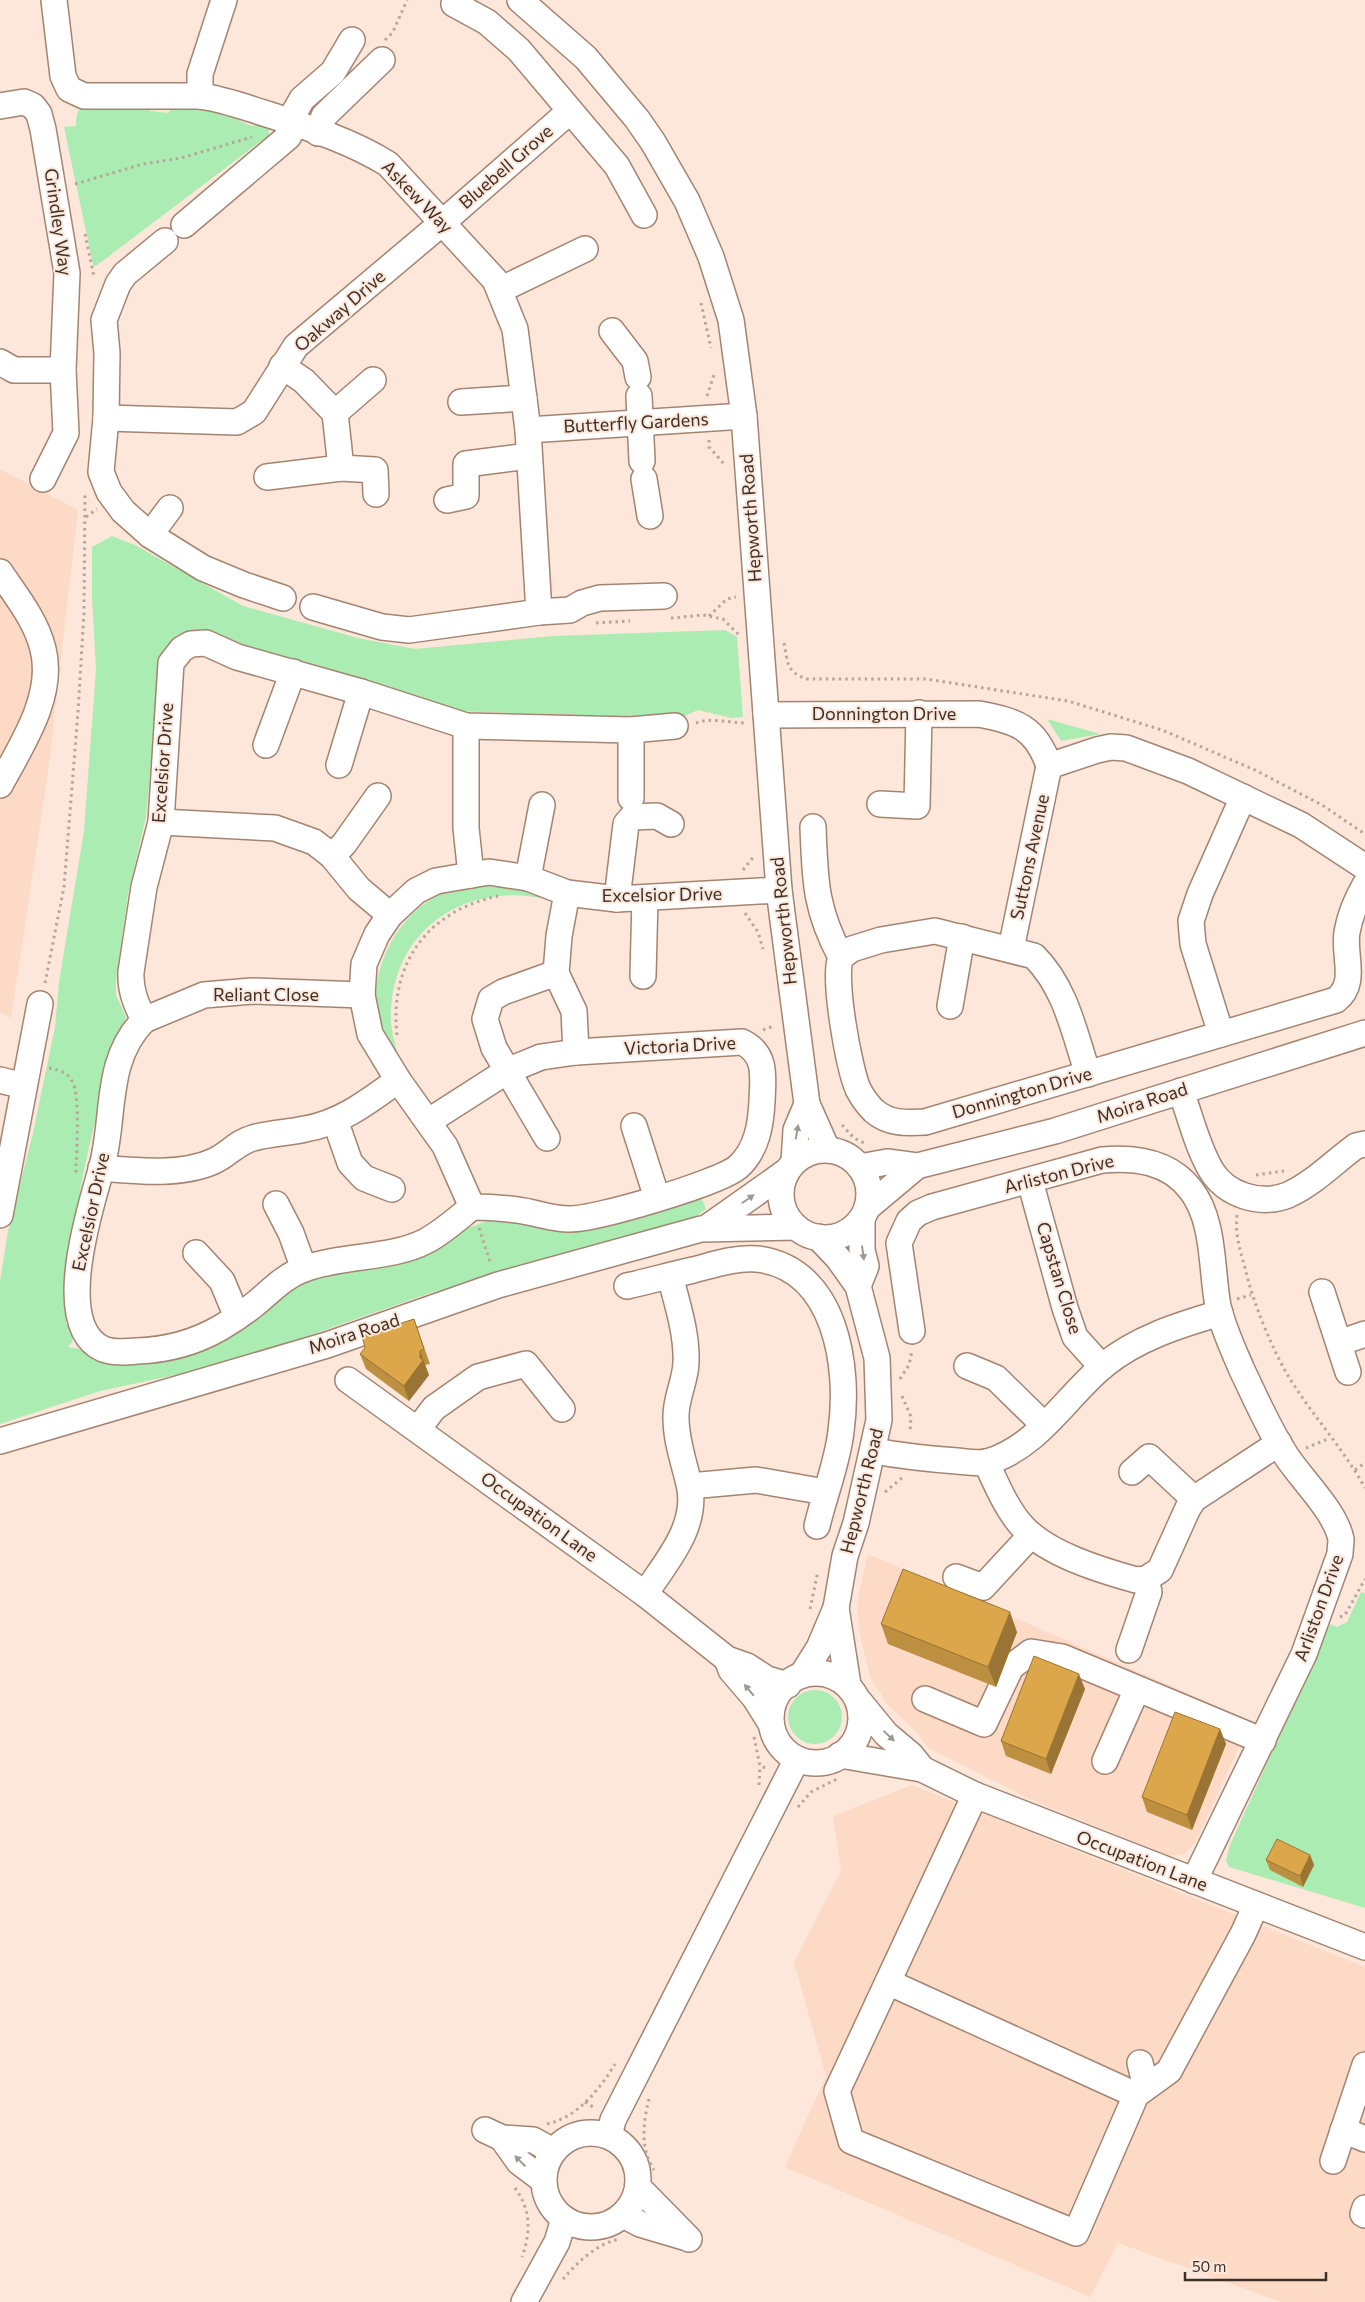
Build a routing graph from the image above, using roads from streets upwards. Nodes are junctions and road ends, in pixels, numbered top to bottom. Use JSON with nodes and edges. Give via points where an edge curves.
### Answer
{"nodes":[{"id":1,"x":224,"y":0,"type":"edge"},
{"id":2,"x":520,"y":0,"type":"edge"},
{"id":3,"x":454,"y":4,"type":"dead end"},
{"id":4,"x":54,"y":9,"type":"edge"},
{"id":5,"x":352,"y":40,"type":"dead end"},
{"id":6,"x":382,"y":60,"type":"dead end"},
{"id":7,"x":200,"y":96,"type":"junction"},
{"id":8,"x":0,"y":106,"type":"edge"},
{"id":9,"x":570,"y":112,"type":"junction"},
{"id":10,"x":292,"y":123,"type":"junction"},
{"id":11,"x":318,"y":133,"type":"junction"},
{"id":12,"x":644,"y":215,"type":"dead end"},
{"id":13,"x":442,"y":223,"type":"junction"},
{"id":14,"x":184,"y":225,"type":"dead end"},
{"id":15,"x":165,"y":241,"type":"dead end"},
{"id":16,"x":585,"y":249,"type":"dead end"},
{"id":17,"x":500,"y":290,"type":"junction"},
{"id":18,"x":612,"y":331,"type":"dead end"},
{"id":19,"x":0,"y":362,"type":"edge"},
{"id":20,"x":282,"y":366,"type":"junction"},
{"id":21,"x":63,"y":370,"type":"junction"},
{"id":22,"x":373,"y":380,"type":"dead end"},
{"id":23,"x":524,"y":398,"type":"junction"},
{"id":24,"x":461,"y":402,"type":"dead end"},
{"id":25,"x":335,"y":412,"type":"junction"},
{"id":26,"x":744,"y":416,"type":"junction"},
{"id":27,"x":106,"y":418,"type":"junction"},
{"id":28,"x":639,"y":423,"type":"junction"},
{"id":29,"x":528,"y":430,"type":"junction"},
{"id":30,"x":529,"y":456,"type":"junction"},
{"id":31,"x":341,"y":468,"type":"junction"},
{"id":32,"x":267,"y":477,"type":"dead end"},
{"id":33,"x":43,"y":480,"type":"dead end"},
{"id":34,"x":376,"y":494,"type":"dead end"},
{"id":35,"x":447,"y":500,"type":"dead end"},
{"id":36,"x":170,"y":508,"type":"dead end"},
{"id":37,"x":650,"y":516,"type":"dead end"},
{"id":38,"x":150,"y":535,"type":"junction"},
{"id":39,"x":0,"y":572,"type":"edge"},
{"id":40,"x":282,"y":598,"type":"dead end"},
{"id":41,"x":313,"y":607,"type":"dead end"},
{"id":42,"x":664,"y":607,"type":"road end"},
{"id":43,"x":539,"y":612,"type":"junction"},
{"id":44,"x":293,"y":672,"type":"junction"},
{"id":45,"x":361,"y":692,"type":"junction"},
{"id":46,"x":920,"y":713,"type":"junction"},
{"id":47,"x":766,"y":718,"type":"junction"},
{"id":48,"x":466,"y":726,"type":"junction"},
{"id":49,"x":675,"y":726,"type":"road end"},
{"id":50,"x":631,"y":730,"type":"junction"},
{"id":51,"x":266,"y":745,"type":"dead end"},
{"id":52,"x":339,"y":765,"type":"dead end"},
{"id":53,"x":1049,"y":766,"type":"junction"},
{"id":54,"x":0,"y":785,"type":"edge"},
{"id":55,"x":378,"y":796,"type":"dead end"},
{"id":56,"x":1243,"y":796,"type":"junction"},
{"id":57,"x":631,"y":798,"type":"dead end"},
{"id":58,"x":880,"y":804,"type":"dead end"},
{"id":59,"x":542,"y":805,"type":"dead end"},
{"id":60,"x":161,"y":822,"type":"junction"},
{"id":61,"x":672,"y":824,"type":"dead end"},
{"id":62,"x":813,"y":827,"type":"dead end"},
{"id":63,"x":332,"y":856,"type":"junction"},
{"id":64,"x":1365,"y":867,"type":"edge"},
{"id":65,"x":471,"y":875,"type":"junction"},
{"id":66,"x":528,"y":878,"type":"junction"},
{"id":67,"x":1365,"y":885,"type":"edge"},
{"id":68,"x":779,"y":890,"type":"junction"},
{"id":69,"x":568,"y":893,"type":"junction"},
{"id":70,"x":645,"y":898,"type":"junction"},
{"id":71,"x":617,"y":900,"type":"junction"},
{"id":72,"x":390,"y":916,"type":"junction"},
{"id":73,"x":962,"y":937,"type":"junction"},
{"id":74,"x":1011,"y":949,"type":"junction"},
{"id":75,"x":841,"y":957,"type":"junction"},
{"id":76,"x":556,"y":973,"type":"junction"},
{"id":77,"x":643,"y":976,"type":"dead end"},
{"id":78,"x":362,"y":995,"type":"junction"},
{"id":79,"x":40,"y":1005,"type":"road end"},
{"id":80,"x":950,"y":1006,"type":"dead end"},
{"id":81,"x":144,"y":1020,"type":"junction"},
{"id":82,"x":1365,"y":1033,"type":"edge"},
{"id":83,"x":1220,"y":1034,"type":"junction"},
{"id":84,"x":576,"y":1052,"type":"junction"},
{"id":85,"x":507,"y":1071,"type":"junction"},
{"id":86,"x":1088,"y":1074,"type":"junction"},
{"id":87,"x":27,"y":1076,"type":"junction"},
{"id":88,"x":0,"y":1080,"type":"edge"},
{"id":89,"x":398,"y":1080,"type":"junction"},
{"id":90,"x":1182,"y":1091,"type":"junction"},
{"id":91,"x":807,"y":1104,"type":"junction"},
{"id":92,"x":335,"y":1120,"type":"junction"},
{"id":93,"x":429,"y":1121,"type":"junction"},
{"id":94,"x":634,"y":1126,"type":"dead end"},
{"id":95,"x":547,"y":1138,"type":"dead end"},
{"id":96,"x":1365,"y":1144,"type":"edge"},
{"id":97,"x":828,"y":1149,"type":"junction"},
{"id":98,"x":864,"y":1156,"type":"junction"},
{"id":99,"x":791,"y":1166,"type":"junction"},
{"id":100,"x":917,"y":1166,"type":"junction"},
{"id":101,"x":101,"y":1168,"type":"junction"},
{"id":102,"x":1030,"y":1181,"type":"junction"},
{"id":103,"x":392,"y":1189,"type":"dead end"},
{"id":104,"x":657,"y":1198,"type":"junction"},
{"id":105,"x":276,"y":1204,"type":"dead end"},
{"id":106,"x":472,"y":1207,"type":"junction"},
{"id":107,"x":865,"y":1213,"type":"junction"},
{"id":108,"x":0,"y":1215,"type":"edge"},
{"id":109,"x":708,"y":1227,"type":"junction"},
{"id":110,"x":796,"y":1227,"type":"junction"},
{"id":111,"x":818,"y":1237,"type":"junction"},
{"id":112,"x":196,"y":1253,"type":"dead end"},
{"id":113,"x":304,"y":1269,"type":"junction"},
{"id":114,"x":670,"y":1276,"type":"junction"},
{"id":115,"x":627,"y":1286,"type":"dead end"},
{"id":116,"x":858,"y":1286,"type":"junction"},
{"id":117,"x":1322,"y":1292,"type":"dead end"},
{"id":118,"x":1220,"y":1313,"type":"junction"},
{"id":119,"x":237,"y":1317,"type":"junction"},
{"id":120,"x":912,"y":1331,"type":"road end"},
{"id":121,"x":1365,"y":1334,"type":"edge"},
{"id":122,"x":1339,"y":1343,"type":"junction"},
{"id":123,"x":967,"y":1366,"type":"dead end"},
{"id":124,"x":1102,"y":1367,"type":"junction"},
{"id":125,"x":1348,"y":1372,"type":"dead end"},
{"id":126,"x":348,"y":1380,"type":"dead end"},
{"id":127,"x":562,"y":1409,"type":"dead end"},
{"id":128,"x":1044,"y":1426,"type":"junction"},
{"id":129,"x":418,"y":1429,"type":"junction"},
{"id":130,"x":0,"y":1441,"type":"edge"},
{"id":131,"x":1279,"y":1443,"type":"junction"},
{"id":132,"x":874,"y":1451,"type":"junction"},
{"id":133,"x":986,"y":1462,"type":"junction"},
{"id":134,"x":1132,"y":1472,"type":"dead end"},
{"id":135,"x":690,"y":1486,"type":"junction"},
{"id":136,"x":825,"y":1492,"type":"junction"},
{"id":137,"x":1194,"y":1499,"type":"junction"},
{"id":138,"x":816,"y":1526,"type":"dead end"},
{"id":139,"x":1031,"y":1535,"type":"junction"},
{"id":140,"x":956,"y":1577,"type":"dead end"},
{"id":141,"x":1146,"y":1579,"type":"junction"},
{"id":142,"x":645,"y":1594,"type":"junction"},
{"id":143,"x":836,"y":1608,"type":"junction"},
{"id":144,"x":1129,"y":1650,"type":"dead end"},
{"id":145,"x":727,"y":1659,"type":"junction"},
{"id":146,"x":795,"y":1680,"type":"junction"},
{"id":147,"x":1137,"y":1689,"type":"junction"},
{"id":148,"x":853,"y":1693,"type":"junction"},
{"id":149,"x":925,"y":1700,"type":"dead end"},
{"id":150,"x":762,"y":1729,"type":"junction"},
{"id":151,"x":1263,"y":1741,"type":"junction"},
{"id":152,"x":797,"y":1759,"type":"junction"},
{"id":153,"x":1105,"y":1761,"type":"dead end"},
{"id":154,"x":842,"y":1766,"type":"junction"},
{"id":155,"x":922,"y":1769,"type":"junction"},
{"id":156,"x":975,"y":1795,"type":"junction"},
{"id":157,"x":1194,"y":1881,"type":"junction"},
{"id":158,"x":1256,"y":1905,"type":"junction"},
{"id":159,"x":1365,"y":1947,"type":"edge"},
{"id":160,"x":888,"y":1982,"type":"junction"},
{"id":161,"x":1365,"y":2065,"type":"edge"},
{"id":162,"x":1140,"y":2082,"type":"junction"},
{"id":163,"x":1354,"y":2134,"type":"edge"},
{"id":164,"x":609,"y":2136,"type":"junction"},
{"id":165,"x":552,"y":2151,"type":"junction"},
{"id":166,"x":1333,"y":2162,"type":"dead end"},
{"id":167,"x":543,"y":2180,"type":"junction"},
{"id":168,"x":648,"y":2182,"type":"junction"},
{"id":169,"x":1365,"y":2208,"type":"edge"},
{"id":170,"x":623,"y":2215,"type":"junction"},
{"id":171,"x":1365,"y":2215,"type":"edge"},
{"id":172,"x":564,"y":2219,"type":"junction"},
{"id":173,"x":524,"y":2302,"type":"edge"}],
"edges":[{"from":1,"to":7,"type":"street","via":[[200,74]]},
{"from":2,"to":26,"type":"street","name":"Hepworth Road","via":[[567,40],[608,83],[653,142],[687,201],[711,256],[731,320]]},
{"from":3,"to":9,"type":"street","name":"Bluebell Grove","via":[[486,22],[519,50]]},
{"from":4,"to":7,"type":"street","name":"Askew Way","via":[[63,76],[69,89],[84,96]]},
{"from":5,"to":10,"type":"street","via":[[333,72],[302,99]]},
{"from":6,"to":11,"type":"street","via":[[324,116]]},
{"from":7,"to":10,"type":"street","name":"Askew Way","via":[[218,98]]},
{"from":8,"to":21,"type":"street","name":"Grindley Way","via":[[24,102],[40,114],[67,273]]},
{"from":9,"to":12,"type":"street","name":"Bluebell Grove","via":[[617,166]]},
{"from":9,"to":13,"type":"street","name":"Bluebell Grove"},
{"from":10,"to":11,"type":"street","name":"Askew Way"},
{"from":10,"to":14,"type":"street","via":[[288,137]]},
{"from":11,"to":13,"type":"street","name":"Askew Way","via":[[374,155],[388,164]]},
{"from":13,"to":17,"type":"street","name":"Askew Way","via":[[495,280]]},
{"from":13,"to":20,"type":"street","name":"Oakway Drive","via":[[296,346]]},
{"from":15,"to":27,"type":"street","via":[[125,274],[104,320]]},
{"from":16,"to":17,"type":"street"},
{"from":17,"to":23,"type":"street","name":"Askew Way","via":[[515,329]]},
{"from":18,"to":28,"type":"street","via":[[635,361]]},
{"from":19,"to":21,"type":"street","via":[[14,370]]},
{"from":20,"to":25,"type":"street","via":[[304,380]]},
{"from":20,"to":27,"type":"street","name":"Oakway Drive","via":[[254,412],[237,422]]},
{"from":21,"to":33,"type":"street","name":"Grindley Way","via":[[66,433]]},
{"from":22,"to":25,"type":"street"},
{"from":23,"to":24,"type":"street"},
{"from":23,"to":29,"type":"street","name":"Askew Way"},
{"from":25,"to":31,"type":"street"},
{"from":26,"to":28,"type":"street","name":"Butterfly Gardens"},
{"from":26,"to":47,"type":"street","name":"Hepworth Road"},
{"from":27,"to":38,"type":"street","via":[[101,472],[109,492],[123,511]]},
{"from":28,"to":29,"type":"street","name":"Butterfly Gardens"},
{"from":28,"to":37,"type":"street"},
{"from":29,"to":30,"type":"street","name":"Askew Way"},
{"from":30,"to":35,"type":"street","via":[[466,464],[466,496]]},
{"from":30,"to":43,"type":"street","name":"Askew Way"},
{"from":31,"to":32,"type":"street"},
{"from":31,"to":34,"type":"street","via":[[375,470]]},
{"from":36,"to":38,"type":"street"},
{"from":38,"to":40,"type":"street","via":[[204,568]]},
{"from":39,"to":54,"type":"street","via":[[28,613],[43,649],[45,665],[42,695],[31,727]]},
{"from":41,"to":43,"type":"street","via":[[382,627],[409,630]]},
{"from":42,"to":43,"type":"street","via":[[600,598],[570,610]]},
{"from":44,"to":45,"type":"street","name":"Excelsior Drive"},
{"from":44,"to":51,"type":"street"},
{"from":44,"to":60,"type":"street","name":"Excelsior Drive","via":[[237,657],[206,643],[191,644],[176,655],[171,663]]},
{"from":45,"to":48,"type":"street","name":"Excelsior Drive"},
{"from":45,"to":52,"type":"street"},
{"from":46,"to":47,"type":"street","name":"Donnington Drive"},
{"from":46,"to":53,"type":"street","name":"Donnington Drive","via":[[979,714],[1012,720],[1036,739]]},
{"from":46,"to":58,"type":"street","via":[[917,806]]},
{"from":47,"to":68,"type":"street","name":"Hepworth Road"},
{"from":48,"to":50,"type":"street","name":"Excelsior Drive"},
{"from":48,"to":65,"type":"street","via":[[466,828]]},
{"from":49,"to":50,"type":"street","name":"Excelsior Drive"},
{"from":50,"to":57,"type":"street"},
{"from":53,"to":56,"type":"street","via":[[1097,750],[1126,748]]},
{"from":53,"to":74,"type":"street","name":"Suttons Avenue"},
{"from":55,"to":63,"type":"street"},
{"from":56,"to":64,"type":"street","via":[[1301,825]]},
{"from":56,"to":83,"type":"street","via":[[1191,921],[1193,944]]},
{"from":59,"to":66,"type":"street"},
{"from":60,"to":63,"type":"street","via":[[275,828],[314,842]]},
{"from":60,"to":81,"type":"street","name":"Excelsior Drive","via":[[144,887],[131,972],[130,984]]},
{"from":61,"to":71,"type":"street","via":[[657,816],[632,817],[626,824]]},
{"from":62,"to":75,"type":"street","via":[[815,887],[821,914]]},
{"from":63,"to":72,"type":"street","via":[[360,889]]},
{"from":65,"to":66,"type":"street","name":"Excelsior Drive","via":[[489,872]]},
{"from":65,"to":72,"type":"street","name":"Excelsior Drive","via":[[436,881],[416,891]]},
{"from":66,"to":69,"type":"street","name":"Excelsior Drive"},
{"from":67,"to":83,"type":"street","name":"Donnington Drive","via":[[1347,932],[1349,976],[1342,995],[1328,1004]]},
{"from":68,"to":70,"type":"street","name":"Excelsior Drive"},
{"from":68,"to":91,"type":"street","name":"Hepworth Road"},
{"from":69,"to":71,"type":"street","name":"Excelsior Drive"},
{"from":69,"to":76,"type":"street","via":[[559,936]]},
{"from":70,"to":71,"type":"street","name":"Excelsior Drive"},
{"from":70,"to":77,"type":"street"},
{"from":72,"to":78,"type":"street","name":"Excelsior Drive","via":[[377,934],[364,964]]},
{"from":73,"to":74,"type":"street"},
{"from":73,"to":75,"type":"street","via":[[935,931],[915,932],[852,949]]},
{"from":73,"to":80,"type":"street"},
{"from":74,"to":86,"type":"street","via":[[1034,956],[1054,979]]},
{"from":75,"to":86,"type":"street","name":"Donnington Drive","via":[[838,964],[839,993],[858,1089],[870,1106],[885,1118],[903,1124],[925,1122]]},
{"from":76,"to":84,"type":"street","via":[[574,1011]]},
{"from":76,"to":85,"type":"street","via":[[491,999],[485,1019],[487,1030]]},
{"from":78,"to":81,"type":"street","name":"Reliant Close","via":[[252,991],[204,995]]},
{"from":78,"to":89,"type":"street","name":"Excelsior Drive","via":[[370,1034]]},
{"from":79,"to":87,"type":"street"},
{"from":81,"to":101,"type":"street","name":"Excelsior Drive","via":[[122,1048]]},
{"from":82,"to":90,"type":"street","name":"Moira Road"},
{"from":83,"to":86,"type":"street","name":"Donnington Drive"},
{"from":84,"to":85,"type":"street","name":"Victoria Drive","via":[[541,1057]]},
{"from":84,"to":104,"type":"street","name":"Victoria Drive","via":[[742,1042],[758,1053],[764,1068],[761,1122],[755,1142],[745,1157],[738,1167],[713,1179]]},
{"from":85,"to":93,"type":"street","name":"Victoria Drive"},
{"from":85,"to":95,"type":"street"},
{"from":87,"to":88,"type":"street"},
{"from":87,"to":108,"type":"street"},
{"from":89,"to":92,"type":"street","via":[[369,1102]]},
{"from":89,"to":93,"type":"street","name":"Excelsior Drive"},
{"from":90,"to":96,"type":"street","via":[[1211,1170],[1241,1196],[1259,1199],[1287,1195],[1311,1182],[1356,1146]]},
{"from":90,"to":100,"type":"street","name":"Moira Road","via":[[1055,1130]]},
{"from":91,"to":97,"type":"street","name":"Hepworth Road"},
{"from":99,"to":91,"type":"street","one_way":true,"via":[[796,1130]]},
{"from":92,"to":101,"type":"street","via":[[306,1129],[252,1138],[206,1165],[163,1171]]},
{"from":92,"to":103,"type":"street","via":[[350,1163],[364,1178]]},
{"from":93,"to":106,"type":"street","name":"Excelsior Drive","via":[[445,1146]]},
{"from":94,"to":104,"type":"street"},
{"from":97,"to":98,"type":"street","via":[[851,1158]]},
{"from":97,"to":99,"type":"street","via":[[804,1155]]},
{"from":98,"to":100,"type":"street","name":"Moira Road"},
{"from":98,"to":107,"type":"street","via":[[870,1193]]},
{"from":109,"to":99,"type":"street","name":"Moira Road","one_way":true},
{"from":99,"to":110,"type":"street","via":[[781,1194],[783,1206]]},
{"from":100,"to":107,"type":"street","name":"Moira Road"},
{"from":101,"to":119,"type":"street","name":"Excelsior Drive","via":[[80,1254],[77,1296],[79,1316],[94,1341],[102,1348],[119,1352],[158,1350],[196,1339]]},
{"from":102,"to":118,"type":"street","name":"Arliston Drive","via":[[1102,1160],[1146,1161],[1170,1171],[1192,1190],[1204,1212]]},
{"from":102,"to":120,"type":"street","name":"Arliston Drive","via":[[932,1207],[909,1221],[900,1243]]},
{"from":102,"to":124,"type":"street","name":"Capstan Close","via":[[1075,1337]]},
{"from":104,"to":106,"type":"street","name":"Victoria Drive","via":[[591,1218],[570,1220],[519,1210]]},
{"from":105,"to":113,"type":"street"},
{"from":106,"to":113,"type":"street","name":"Excelsior Drive","via":[[425,1242]]},
{"from":107,"to":111,"type":"street","via":[[854,1228]]},
{"from":107,"to":116,"type":"street","one_way":true,"via":[[862,1250],[866,1266]]},
{"from":109,"to":110,"type":"street","name":"Moira Road"},
{"from":109,"to":130,"type":"street","name":"Moira Road","via":[[498,1284],[327,1345]]},
{"from":110,"to":111,"type":"street"},
{"from":111,"to":116,"type":"street","name":"Hepworth Road"},
{"from":112,"to":119,"type":"street","via":[[222,1281]]},
{"from":113,"to":119,"type":"street","name":"Excelsior Drive","via":[[272,1288]]},
{"from":114,"to":115,"type":"street"},
{"from":114,"to":135,"type":"street","via":[[686,1345],[686,1364],[676,1414],[680,1456]]},
{"from":114,"to":136,"type":"street","via":[[724,1262],[755,1259],[791,1271],[815,1291],[834,1330],[843,1383],[841,1433]]},
{"from":116,"to":132,"type":"street","name":"Hepworth Road","via":[[877,1358],[879,1420]]},
{"from":117,"to":122,"type":"street"},
{"from":118,"to":124,"type":"street","via":[[1151,1336]]},
{"from":118,"to":131,"type":"street","name":"Arliston Drive","via":[[1242,1369]]},
{"from":121,"to":122,"type":"street"},
{"from":122,"to":125,"type":"street"},
{"from":123,"to":128,"type":"street","via":[[996,1378]]},
{"from":124,"to":128,"type":"street"},
{"from":126,"to":129,"type":"street","name":"Occupation Lane"},
{"from":127,"to":129,"type":"street","via":[[526,1364],[478,1377],[434,1408]]},
{"from":128,"to":133,"type":"street","via":[[1008,1452]]},
{"from":129,"to":142,"type":"street","name":"Occupation Lane"},
{"from":131,"to":137,"type":"street"},
{"from":131,"to":151,"type":"street","name":"Arliston Drive","via":[[1332,1518],[1340,1539],[1340,1554],[1304,1654]]},
{"from":132,"to":133,"type":"street","via":[[912,1458]]},
{"from":132,"to":143,"type":"street","name":"Hepworth Road","via":[[845,1556]]},
{"from":133,"to":139,"type":"street","via":[[1006,1501]]},
{"from":134,"to":137,"type":"street","via":[[1149,1456]]},
{"from":135,"to":136,"type":"street","via":[[756,1480]]},
{"from":135,"to":142,"type":"street","via":[[690,1507],[683,1537]]},
{"from":136,"to":138,"type":"street"},
{"from":137,"to":141,"type":"street","via":[[1160,1570]]},
{"from":139,"to":140,"type":"street","via":[[983,1587]]},
{"from":139,"to":141,"type":"street","via":[[1048,1546],[1116,1574],[1136,1580]]},
{"from":141,"to":144,"type":"street","via":[[1149,1592]]},
{"from":142,"to":145,"type":"street","name":"Occupation Lane"},
{"from":143,"to":146,"type":"street","name":"Hepworth Road","via":[[819,1648]]},
{"from":143,"to":148,"type":"street","name":"Hepworth Road"},
{"from":145,"to":146,"type":"street","via":[[747,1666],[767,1679]]},
{"from":150,"to":145,"type":"street","one_way":true,"via":[[755,1698],[731,1670]]},
{"from":146,"to":148,"type":"street","via":[[813,1673],[830,1674]]},
{"from":146,"to":150,"type":"street","via":[[771,1709]]},
{"from":147,"to":149,"type":"street","via":[[1062,1657],[1031,1652],[1011,1667],[984,1724]]},
{"from":147,"to":151,"type":"street"},
{"from":147,"to":153,"type":"street"},
{"from":148,"to":154,"type":"street","via":[[861,1722]]},
{"from":148,"to":155,"type":"street","name":"Occupation Lane","one_way":true,"via":[[886,1734]]},
{"from":150,"to":152,"type":"street"},
{"from":151,"to":157,"type":"street","name":"Arliston Drive"},
{"from":152,"to":154,"type":"street","via":[[829,1761]]},
{"from":152,"to":164,"type":"street","via":[[613,2120]]},
{"from":154,"to":155,"type":"street","name":"Occupation Lane"},
{"from":155,"to":156,"type":"street","name":"Occupation Lane"},
{"from":156,"to":157,"type":"street","name":"Occupation Lane"},
{"from":156,"to":160,"type":"street"},
{"from":157,"to":158,"type":"street","name":"Occupation Lane"},
{"from":158,"to":159,"type":"street","name":"Occupation Lane"},
{"from":158,"to":162,"type":"street","via":[[1169,2071]]},
{"from":160,"to":162,"type":"street"},
{"from":160,"to":162,"type":"street","via":[[838,2091],[851,2141],[1076,2233]]},
{"from":161,"to":163,"type":"street"},
{"from":163,"to":166,"type":"street"},
{"from":164,"to":165,"type":"street","via":[[594,2132],[578,2134],[564,2140]]},
{"from":164,"to":168,"type":"street","via":[[622,2144]]},
{"from":165,"to":167,"type":"street"},
{"from":167,"to":165,"type":"street","one_way":true,"via":[[519,2162],[493,2134],[534,2140]]},
{"from":167,"to":172,"type":"street","via":[[553,2209]]},
{"from":168,"to":170,"type":"street"},
{"from":168,"to":170,"type":"street","via":[[689,2239],[640,2224]]},
{"from":169,"to":171,"type":"street"},
{"from":170,"to":172,"type":"street","via":[[595,2227],[579,2226]]},
{"from":172,"to":173,"type":"street","via":[[557,2242]]}]}
